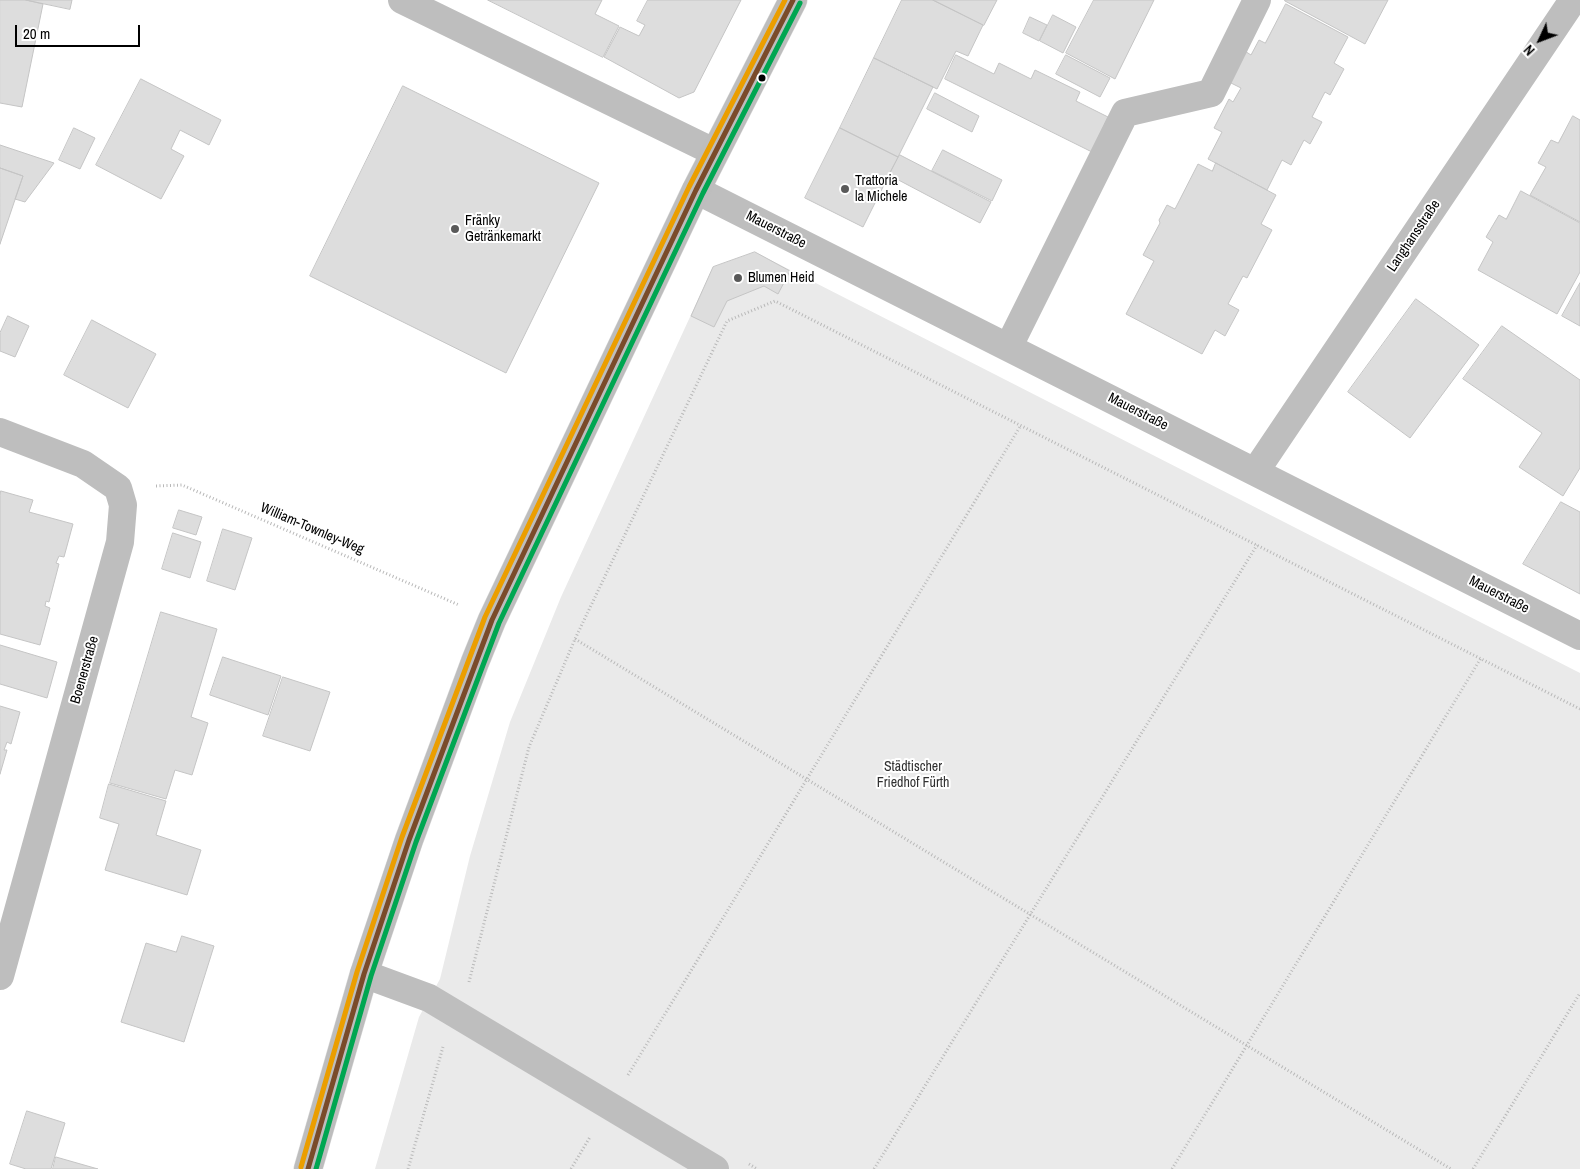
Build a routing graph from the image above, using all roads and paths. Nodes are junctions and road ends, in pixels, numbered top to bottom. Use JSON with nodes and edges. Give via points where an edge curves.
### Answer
{"nodes":[{"id":1,"x":402,"y":0,"type":"edge"},
{"id":2,"x":793,"y":0,"type":"edge"},
{"id":3,"x":1257,"y":0,"type":"edge"},
{"id":4,"x":1573,"y":0,"type":"edge"},
{"id":5,"x":714,"y":152,"type":"junction"},
{"id":6,"x":696,"y":190,"type":"junction"},
{"id":7,"x":1009,"y":346,"type":"junction"},
{"id":8,"x":1021,"y":426,"type":"junction"},
{"id":9,"x":0,"y":432,"type":"edge"},
{"id":10,"x":1255,"y":472,"type":"junction"},
{"id":11,"x":118,"y":488,"type":"junction"},
{"id":12,"x":1256,"y":544,"type":"junction"},
{"id":13,"x":492,"y":620,"type":"junction"},
{"id":14,"x":1580,"y":636,"type":"edge"},
{"id":15,"x":575,"y":639,"type":"junction"},
{"id":16,"x":1480,"y":658,"type":"junction"},
{"id":17,"x":1580,"y":709,"type":"edge"},
{"id":18,"x":806,"y":779,"type":"junction"},
{"id":19,"x":1030,"y":915,"type":"junction"},
{"id":20,"x":364,"y":974,"type":"junction"},
{"id":21,"x":0,"y":976,"type":"edge"},
{"id":22,"x":468,"y":984,"type":"dead end"},
{"id":23,"x":1580,"y":993,"type":"edge"},
{"id":24,"x":444,"y":1042,"type":"dead end"},
{"id":25,"x":1247,"y":1046,"type":"junction"},
{"id":26,"x":626,"y":1078,"type":"dead end"},
{"id":27,"x":594,"y":1132,"type":"dead end"},
{"id":28,"x":308,"y":1169,"type":"edge"},
{"id":29,"x":408,"y":1169,"type":"edge"},
{"id":30,"x":572,"y":1169,"type":"edge"},
{"id":31,"x":715,"y":1169,"type":"edge"},
{"id":32,"x":874,"y":1169,"type":"edge"},
{"id":33,"x":1172,"y":1169,"type":"edge"},
{"id":34,"x":1451,"y":1169,"type":"edge"},
{"id":35,"x":1473,"y":1169,"type":"edge"}],
"edges":[{"from":1,"to":5,"type":"street"},
{"from":2,"to":5,"type":"main road"},
{"from":3,"to":7,"type":"street","via":[[1211,93],[1125,113]]},
{"from":4,"to":10,"type":"street","name":"Langhansstraße"},
{"from":5,"to":6,"type":"main road"},
{"from":6,"to":7,"type":"street","name":"Mauerstraße"},
{"from":6,"to":13,"type":"main road"},
{"from":7,"to":10,"type":"street","name":"Mauerstraße"},
{"from":8,"to":12,"type":"path"},
{"from":8,"to":15,"type":"path","via":[[775,300],[727,321]]},
{"from":8,"to":18,"type":"path"},
{"from":9,"to":11,"type":"street","via":[[83,464]]},
{"from":10,"to":14,"type":"street","name":"Mauerstraße"},
{"from":11,"to":13,"type":"path","name":"William-Townley-Weg","via":[[182,485]]},
{"from":11,"to":21,"type":"street","name":"Boenerstraße","via":[[123,505],[120,542]]},
{"from":12,"to":16,"type":"path"},
{"from":12,"to":19,"type":"path"},
{"from":13,"to":20,"type":"main road","via":[[409,840]]},
{"from":15,"to":18,"type":"path"},
{"from":15,"to":22,"type":"path","via":[[529,747]]},
{"from":16,"to":17,"type":"path"},
{"from":16,"to":25,"type":"path"},
{"from":18,"to":19,"type":"path"},
{"from":18,"to":26,"type":"path"},
{"from":19,"to":25,"type":"path"},
{"from":19,"to":32,"type":"path"},
{"from":20,"to":28,"type":"main road"},
{"from":20,"to":31,"type":"street","via":[[429,998]]},
{"from":23,"to":35,"type":"path"},
{"from":24,"to":29,"type":"path"},
{"from":25,"to":33,"type":"path"},
{"from":25,"to":34,"type":"path"},
{"from":27,"to":30,"type":"path"}]}
